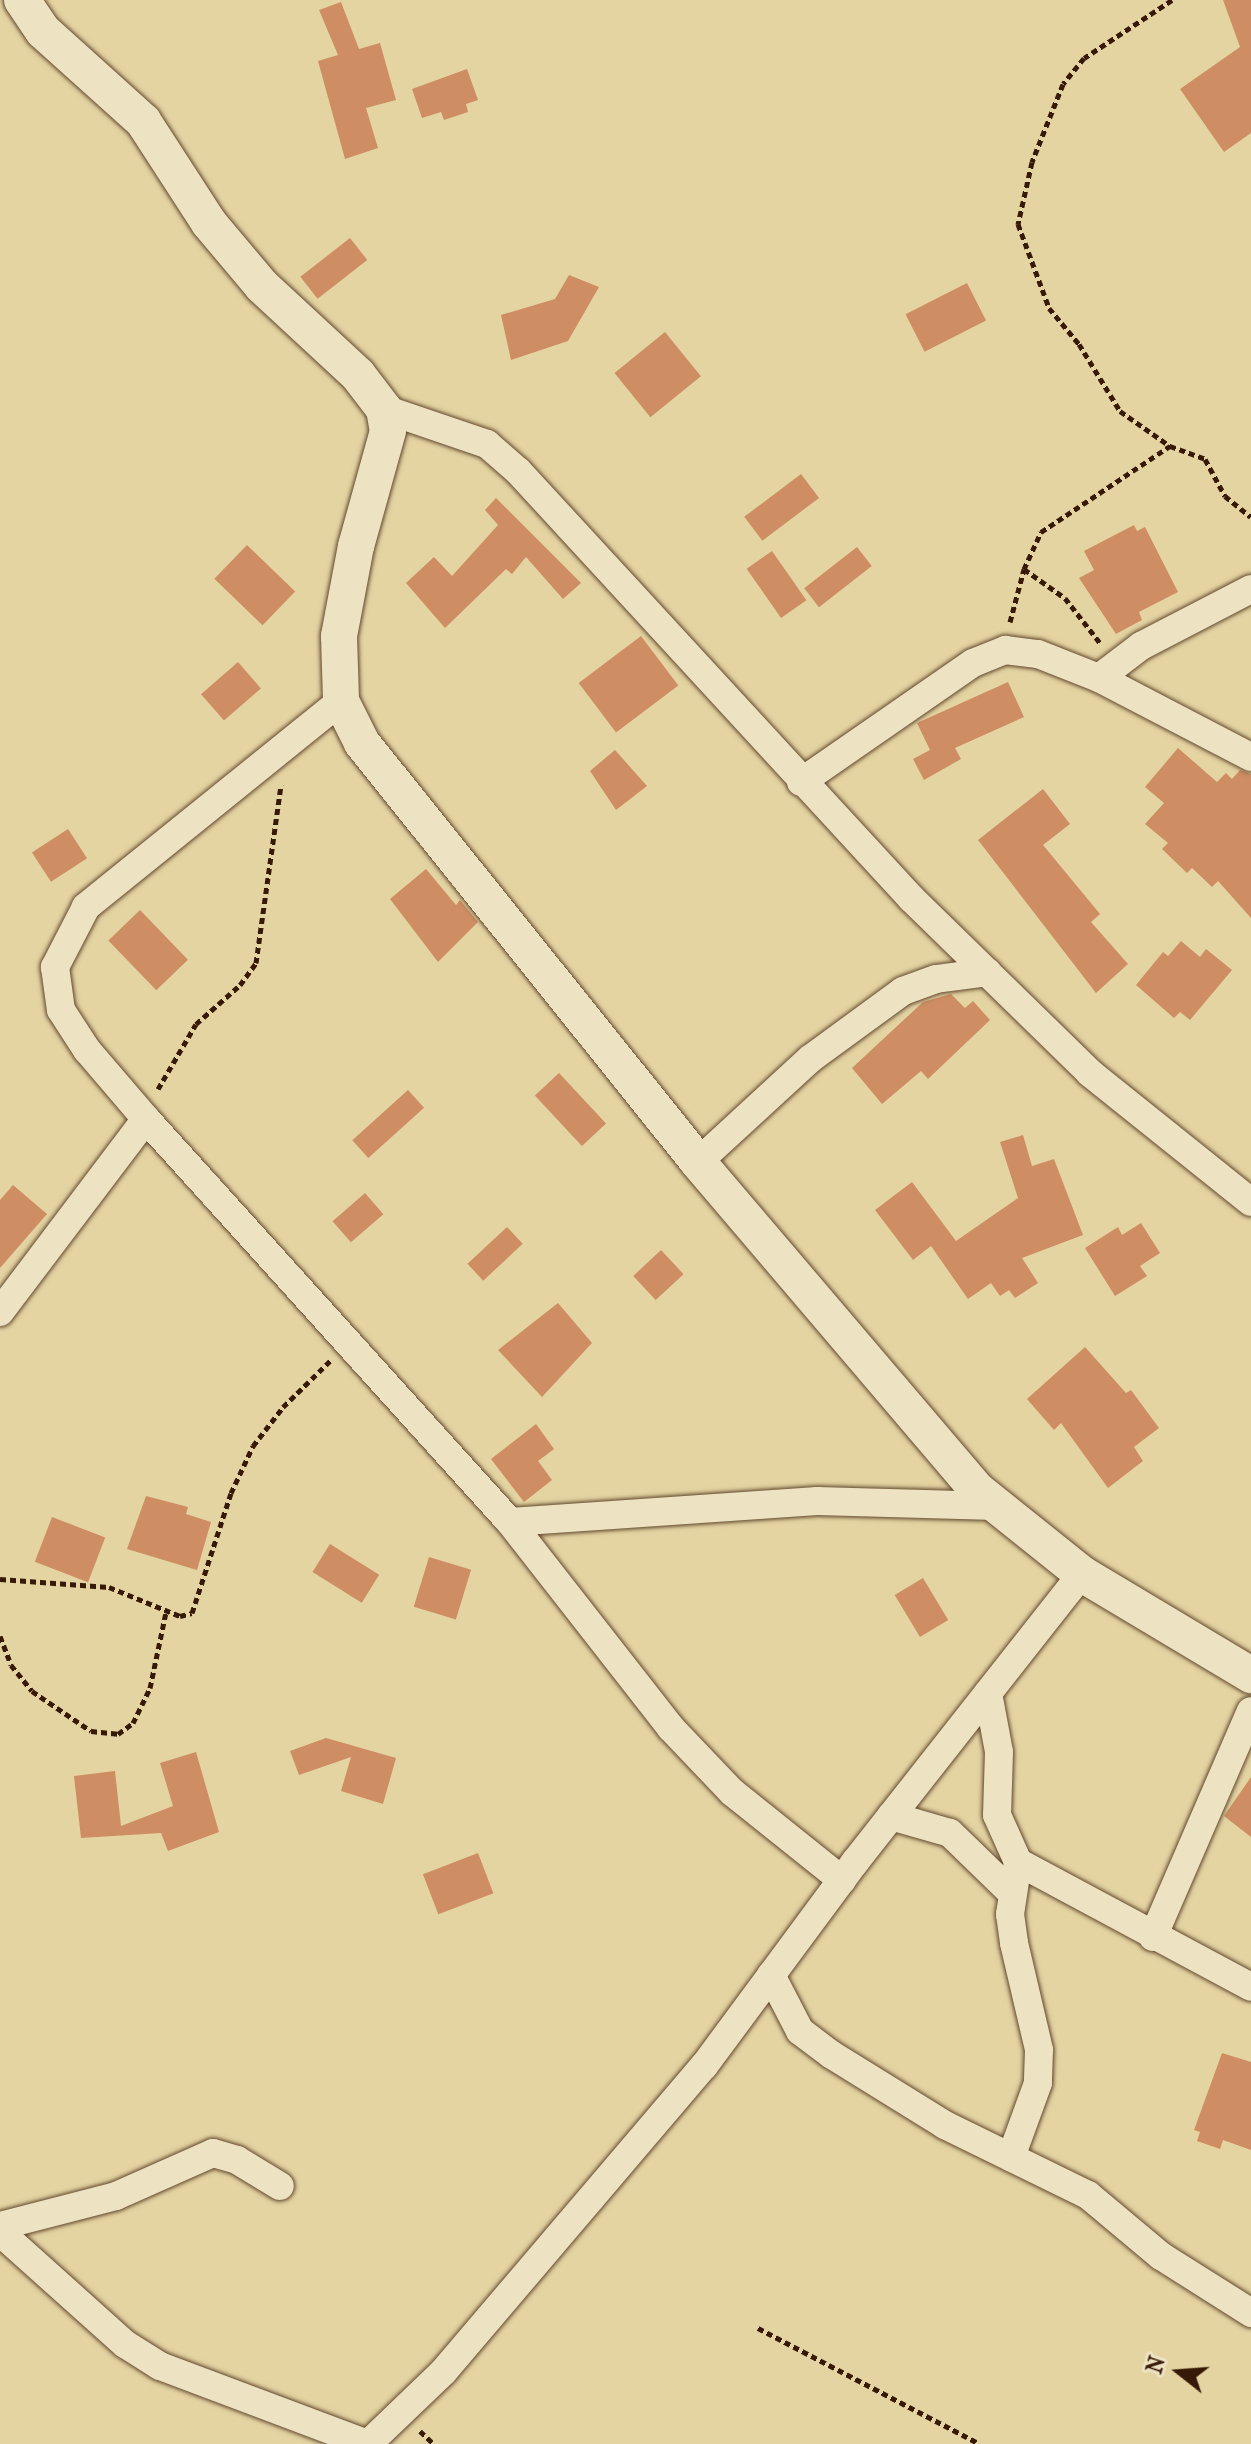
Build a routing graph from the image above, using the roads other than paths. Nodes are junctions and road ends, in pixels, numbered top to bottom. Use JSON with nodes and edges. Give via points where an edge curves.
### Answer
{"nodes":[{"id":1,"x":22,"y":0,"type":"edge"},
{"id":2,"x":384,"y":409,"type":"junction"},
{"id":3,"x":1251,"y":589,"type":"edge"},
{"id":4,"x":1107,"y":671,"type":"junction"},
{"id":5,"x":341,"y":701,"type":"junction"},
{"id":6,"x":1251,"y":757,"type":"edge"},
{"id":7,"x":801,"y":782,"type":"junction"},
{"id":8,"x":988,"y":972,"type":"junction"},
{"id":9,"x":146,"y":1119,"type":"junction"},
{"id":10,"x":698,"y":1162,"type":"junction"},
{"id":11,"x":1251,"y":1202,"type":"edge"},
{"id":12,"x":0,"y":1312,"type":"edge"},
{"id":13,"x":996,"y":1506,"type":"junction"},
{"id":14,"x":510,"y":1522,"type":"junction"},
{"id":15,"x":1082,"y":1574,"type":"junction"},
{"id":16,"x":1251,"y":1675,"type":"edge"},
{"id":17,"x":988,"y":1693,"type":"junction"},
{"id":18,"x":1251,"y":1711,"type":"edge"},
{"id":19,"x":891,"y":1816,"type":"junction"},
{"id":20,"x":1018,"y":1862,"type":"junction"},
{"id":21,"x":842,"y":1880,"type":"junction"},
{"id":22,"x":1012,"y":1893,"type":"junction"},
{"id":23,"x":1153,"y":1937,"type":"junction"},
{"id":24,"x":771,"y":1975,"type":"junction"},
{"id":25,"x":1251,"y":1987,"type":"edge"},
{"id":26,"x":1011,"y":2157,"type":"junction"},
{"id":27,"x":280,"y":2186,"type":"dead end"},
{"id":28,"x":0,"y":2229,"type":"edge"},
{"id":29,"x":1251,"y":2313,"type":"edge"},
{"id":30,"x":368,"y":2444,"type":"edge"}],
"edges":[{"from":1,"to":2,"type":"street","via":[[43,31],[143,121],[209,223],[262,286],[358,375]]},
{"from":2,"to":5,"type":"street","via":[[388,431],[356,546],[339,636]]},
{"from":2,"to":7,"type":"street","via":[[487,444],[518,471]]},
{"from":3,"to":4,"type":"street"},
{"from":4,"to":6,"type":"street"},
{"from":4,"to":7,"type":"street","via":[[1005,650],[973,663]]},
{"from":5,"to":9,"type":"street","via":[[86,907],[55,967],[61,1010],[87,1050]]},
{"from":5,"to":10,"type":"street","via":[[362,743]]},
{"from":7,"to":8,"type":"street"},
{"from":8,"to":10,"type":"street","via":[[936,979],[903,991],[810,1059]]},
{"from":8,"to":11,"type":"street","via":[[1090,1073]]},
{"from":9,"to":12,"type":"street"},
{"from":9,"to":14,"type":"street"},
{"from":10,"to":13,"type":"street"},
{"from":13,"to":14,"type":"street","via":[[817,1501]]},
{"from":13,"to":15,"type":"street"},
{"from":14,"to":21,"type":"street","via":[[671,1728],[732,1792]]},
{"from":15,"to":16,"type":"street"},
{"from":15,"to":17,"type":"street"},
{"from":17,"to":19,"type":"street"},
{"from":17,"to":20,"type":"street","via":[[999,1752],[997,1815]]},
{"from":18,"to":23,"type":"street"},
{"from":19,"to":21,"type":"street"},
{"from":19,"to":22,"type":"street","via":[[950,1833]]},
{"from":20,"to":22,"type":"street"},
{"from":20,"to":23,"type":"street"},
{"from":21,"to":24,"type":"street"},
{"from":22,"to":26,"type":"street","via":[[1014,1943],[1039,2050],[1038,2083]]},
{"from":23,"to":25,"type":"street"},
{"from":24,"to":26,"type":"street","via":[[800,2031],[945,2125]]},
{"from":24,"to":30,"type":"street","via":[[704,2066],[454,2360]]},
{"from":26,"to":29,"type":"street","via":[[1088,2195],[1161,2256]]},
{"from":27,"to":28,"type":"street","via":[[237,2160],[213,2153],[116,2196]]},
{"from":28,"to":30,"type":"street","via":[[125,2344],[160,2366]]}]}
